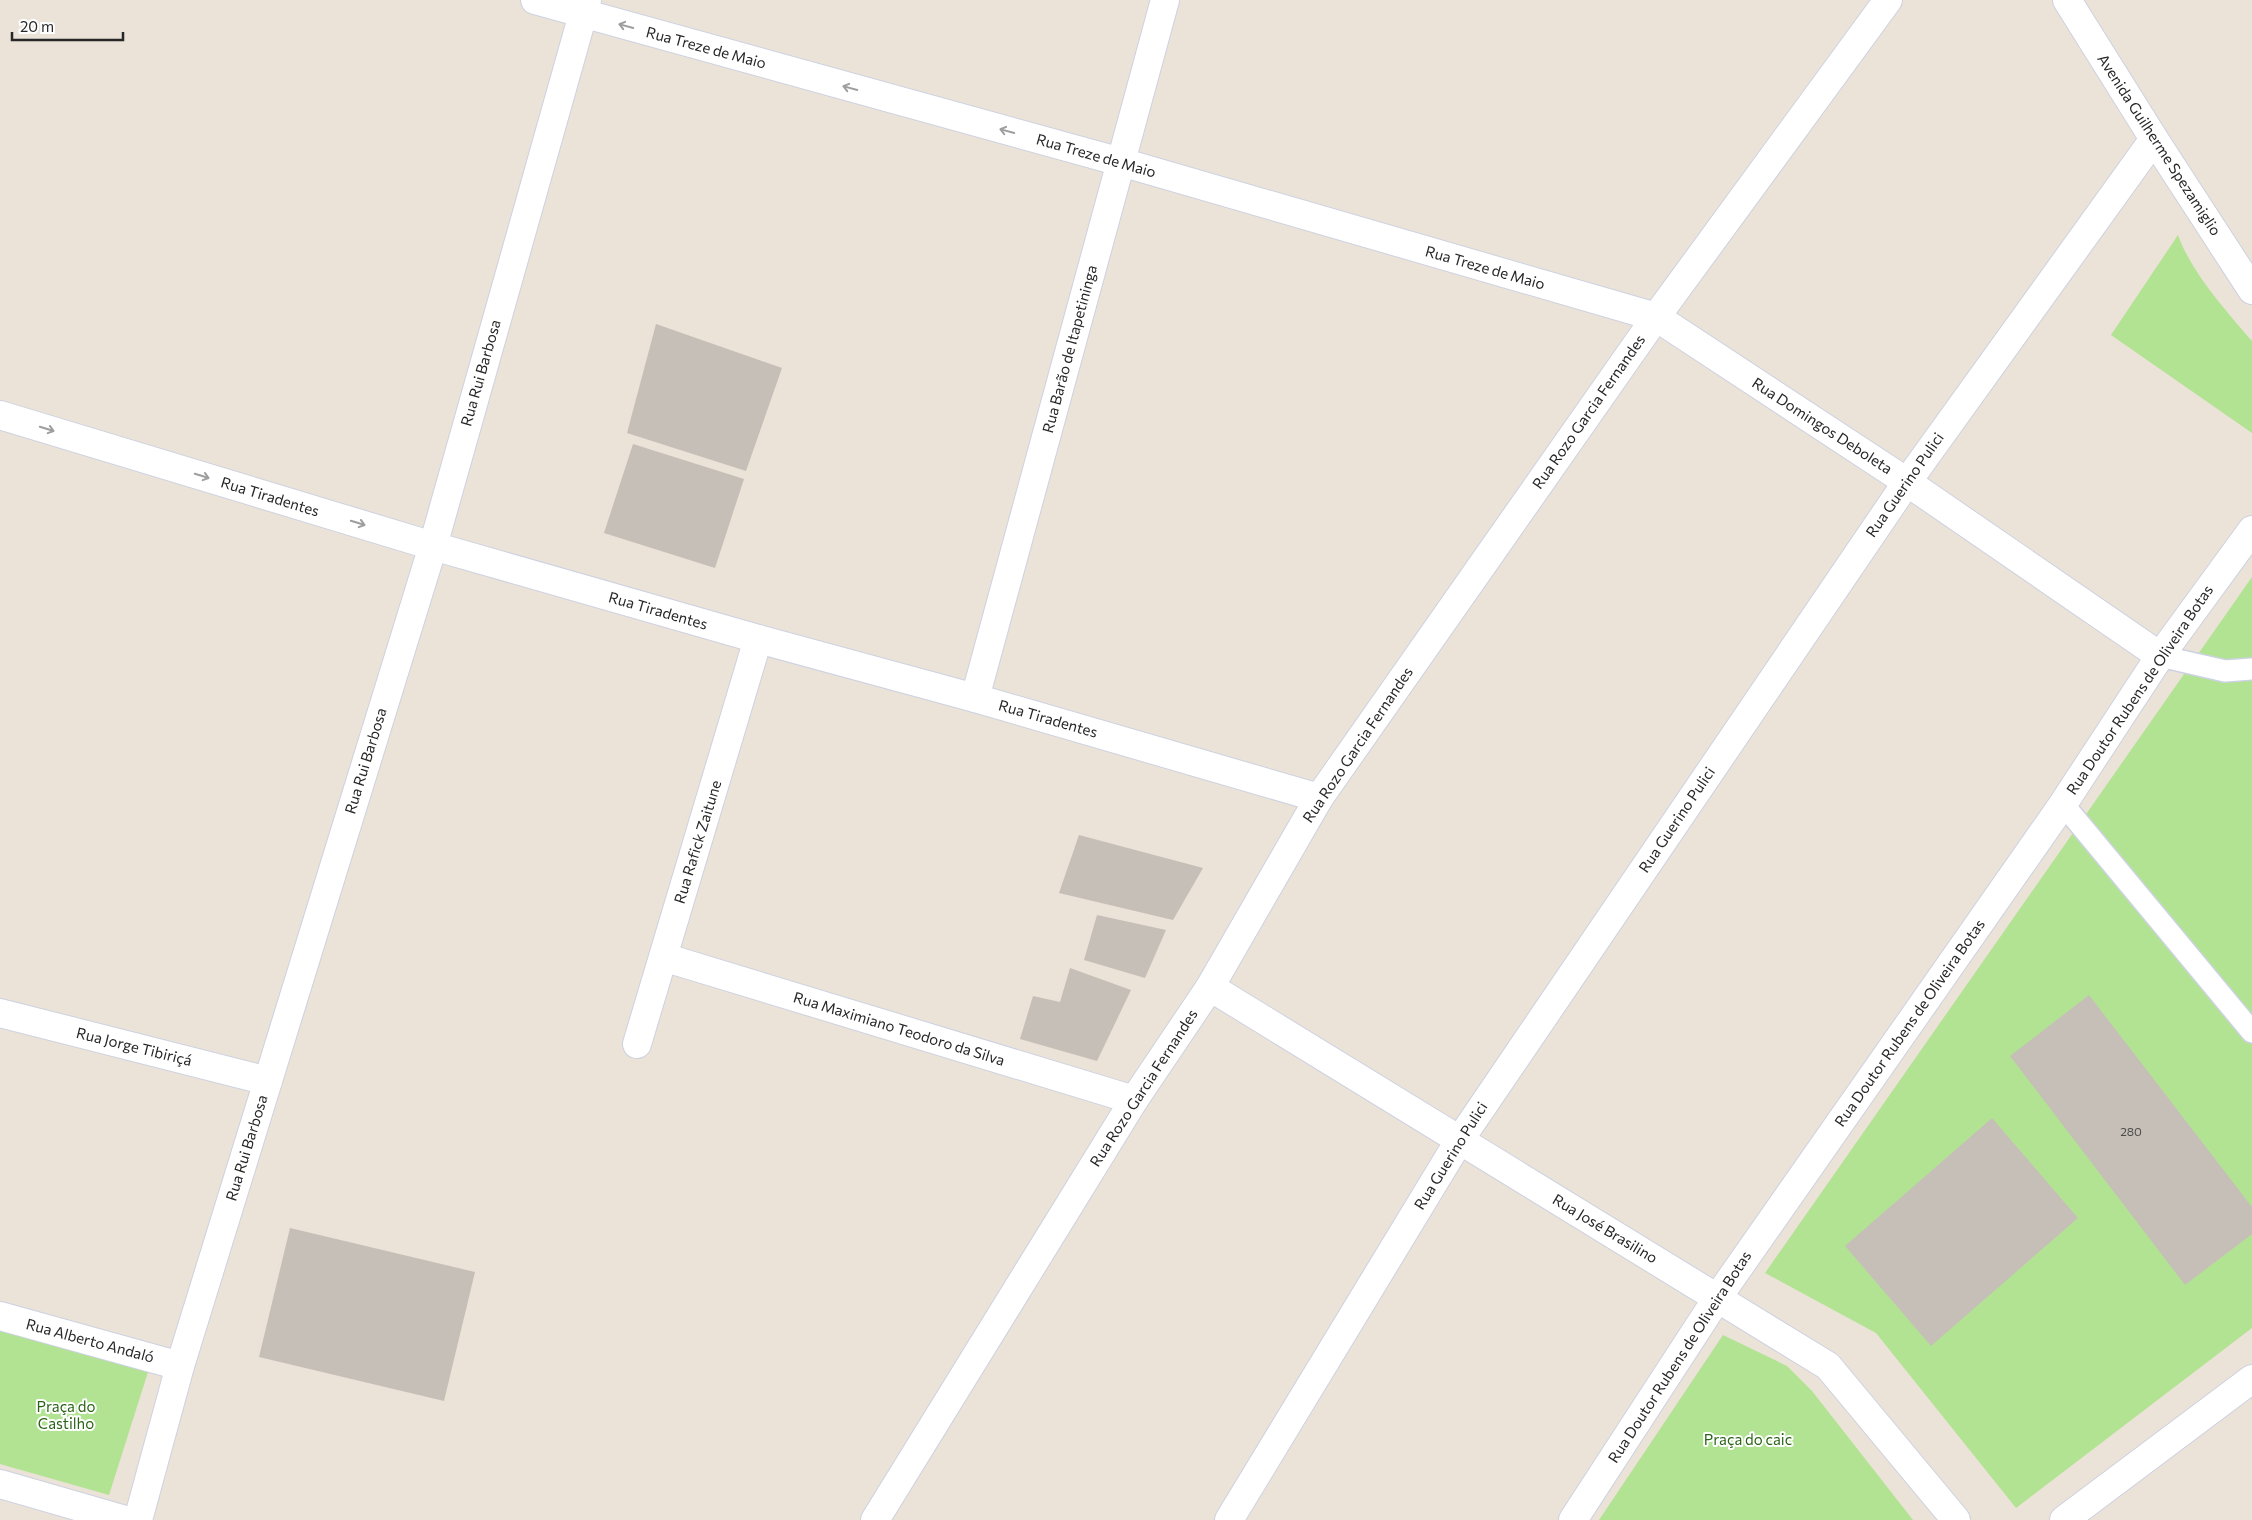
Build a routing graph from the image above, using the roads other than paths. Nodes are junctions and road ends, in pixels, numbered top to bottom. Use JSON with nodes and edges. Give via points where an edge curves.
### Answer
{"nodes":[{"id":1,"x":535,"y":0,"type":"edge"},
{"id":2,"x":1165,"y":0,"type":"edge"},
{"id":3,"x":1888,"y":0,"type":"edge"},
{"id":4,"x":2067,"y":0,"type":"edge"},
{"id":5,"x":584,"y":7,"type":"edge"},
{"id":6,"x":2154,"y":139,"type":"junction"},
{"id":7,"x":1121,"y":162,"type":"junction"},
{"id":8,"x":2252,"y":290,"type":"edge"},
{"id":9,"x":1656,"y":317,"type":"junction"},
{"id":10,"x":0,"y":415,"type":"edge"},
{"id":11,"x":1906,"y":482,"type":"junction"},
{"id":12,"x":2252,"y":530,"type":"edge"},
{"id":13,"x":432,"y":546,"type":"junction"},
{"id":14,"x":758,"y":639,"type":"junction"},
{"id":15,"x":2160,"y":656,"type":"junction"},
{"id":16,"x":2252,"y":669,"type":"edge"},
{"id":17,"x":975,"y":698,"type":"junction"},
{"id":18,"x":1319,"y":798,"type":"junction"},
{"id":19,"x":2063,"y":804,"type":"junction"},
{"id":20,"x":663,"y":957,"type":"junction"},
{"id":21,"x":1210,"y":987,"type":"junction"},
{"id":22,"x":0,"y":1012,"type":"edge"},
{"id":23,"x":2252,"y":1032,"type":"edge"},
{"id":24,"x":637,"y":1044,"type":"dead end"},
{"id":25,"x":268,"y":1081,"type":"junction"},
{"id":26,"x":1134,"y":1100,"type":"junction"},
{"id":27,"x":1459,"y":1141,"type":"junction"},
{"id":28,"x":1718,"y":1297,"type":"junction"},
{"id":29,"x":0,"y":1316,"type":"edge"},
{"id":30,"x":180,"y":1366,"type":"junction"},
{"id":31,"x":2252,"y":1379,"type":"edge"},
{"id":32,"x":0,"y":1484,"type":"edge"},
{"id":33,"x":125,"y":1520,"type":"edge"},
{"id":34,"x":138,"y":1520,"type":"edge"},
{"id":35,"x":875,"y":1520,"type":"edge"},
{"id":36,"x":1229,"y":1520,"type":"edge"},
{"id":37,"x":1573,"y":1520,"type":"edge"},
{"id":38,"x":1956,"y":1520,"type":"edge"},
{"id":39,"x":2064,"y":1520,"type":"edge"}],
"edges":[{"from":1,"to":5,"type":"street","name":"Rua Treze de Maio"},
{"from":2,"to":7,"type":"street","name":"Rua Barão de Itapetininga"},
{"from":3,"to":9,"type":"street","name":"Rua Rozo Garcia Fernandes"},
{"from":4,"to":6,"type":"street","name":"Avenida Guilherme Spezamiglio"},
{"from":7,"to":5,"type":"street","name":"Rua Treze de Maio","one_way":true},
{"from":5,"to":13,"type":"street","name":"Rua Rui Barbosa"},
{"from":6,"to":8,"type":"street","name":"Avenida Guilherme Spezamiglio"},
{"from":6,"to":11,"type":"street","name":"Rua Guerino Pulici"},
{"from":7,"to":9,"type":"street","name":"Rua Treze de Maio"},
{"from":7,"to":17,"type":"street","name":"Rua Barão de Itapetininga"},
{"from":9,"to":11,"type":"street","name":"Rua Domingos Deboleta"},
{"from":9,"to":18,"type":"street","name":"Rua Rozo Garcia Fernandes"},
{"from":10,"to":13,"type":"street","name":"Rua Tiradentes","one_way":true},
{"from":11,"to":15,"type":"street","name":"Rua Domingos Deboleta"},
{"from":11,"to":27,"type":"street","name":"Rua Guerino Pulici"},
{"from":12,"to":15,"type":"street","name":"Rua Doutor Rubens de Oliveira Botas"},
{"from":13,"to":14,"type":"street","name":"Rua Tiradentes"},
{"from":13,"to":25,"type":"street","name":"Rua Rui Barbosa"},
{"from":14,"to":17,"type":"street","name":"Rua Tiradentes"},
{"from":14,"to":20,"type":"street","name":"Rua Rafick Zaitune"},
{"from":15,"to":16,"type":"lane","via":[[2225,671]]},
{"from":15,"to":19,"type":"street","name":"Rua Doutor Rubens de Oliveira Botas"},
{"from":17,"to":18,"type":"street","name":"Rua Tiradentes"},
{"from":18,"to":21,"type":"street","name":"Rua Rozo Garcia Fernandes"},
{"from":19,"to":23,"type":"lane"},
{"from":19,"to":28,"type":"street","name":"Rua Doutor Rubens de Oliveira Botas"},
{"from":20,"to":24,"type":"street","name":"Rua Rafick Zaitune"},
{"from":20,"to":26,"type":"street","name":"Rua Maximiano Teodoro da Silva"},
{"from":21,"to":26,"type":"street","name":"Rua Rozo Garcia Fernandes"},
{"from":21,"to":27,"type":"street","name":"Rua José Brasilino"},
{"from":22,"to":25,"type":"street","name":"Rua Jorge Tibiriçá"},
{"from":25,"to":30,"type":"street","name":"Rua Rui Barbosa"},
{"from":26,"to":35,"type":"street","name":"Rua Rozo Garcia Fernandes"},
{"from":27,"to":28,"type":"street","name":"Rua José Brasilino"},
{"from":27,"to":36,"type":"street","name":"Rua Guerino Pulici"},
{"from":28,"to":37,"type":"street","name":"Rua Doutor Rubens de Oliveira Botas"},
{"from":28,"to":38,"type":"street","name":"Rua José Brasilino","via":[[1828,1366]]},
{"from":29,"to":30,"type":"street","name":"Rua Alberto Andaló"},
{"from":30,"to":34,"type":"street","name":"Rua Rui Barbosa"},
{"from":31,"to":39,"type":"street"},
{"from":32,"to":33,"type":"street"}]}
